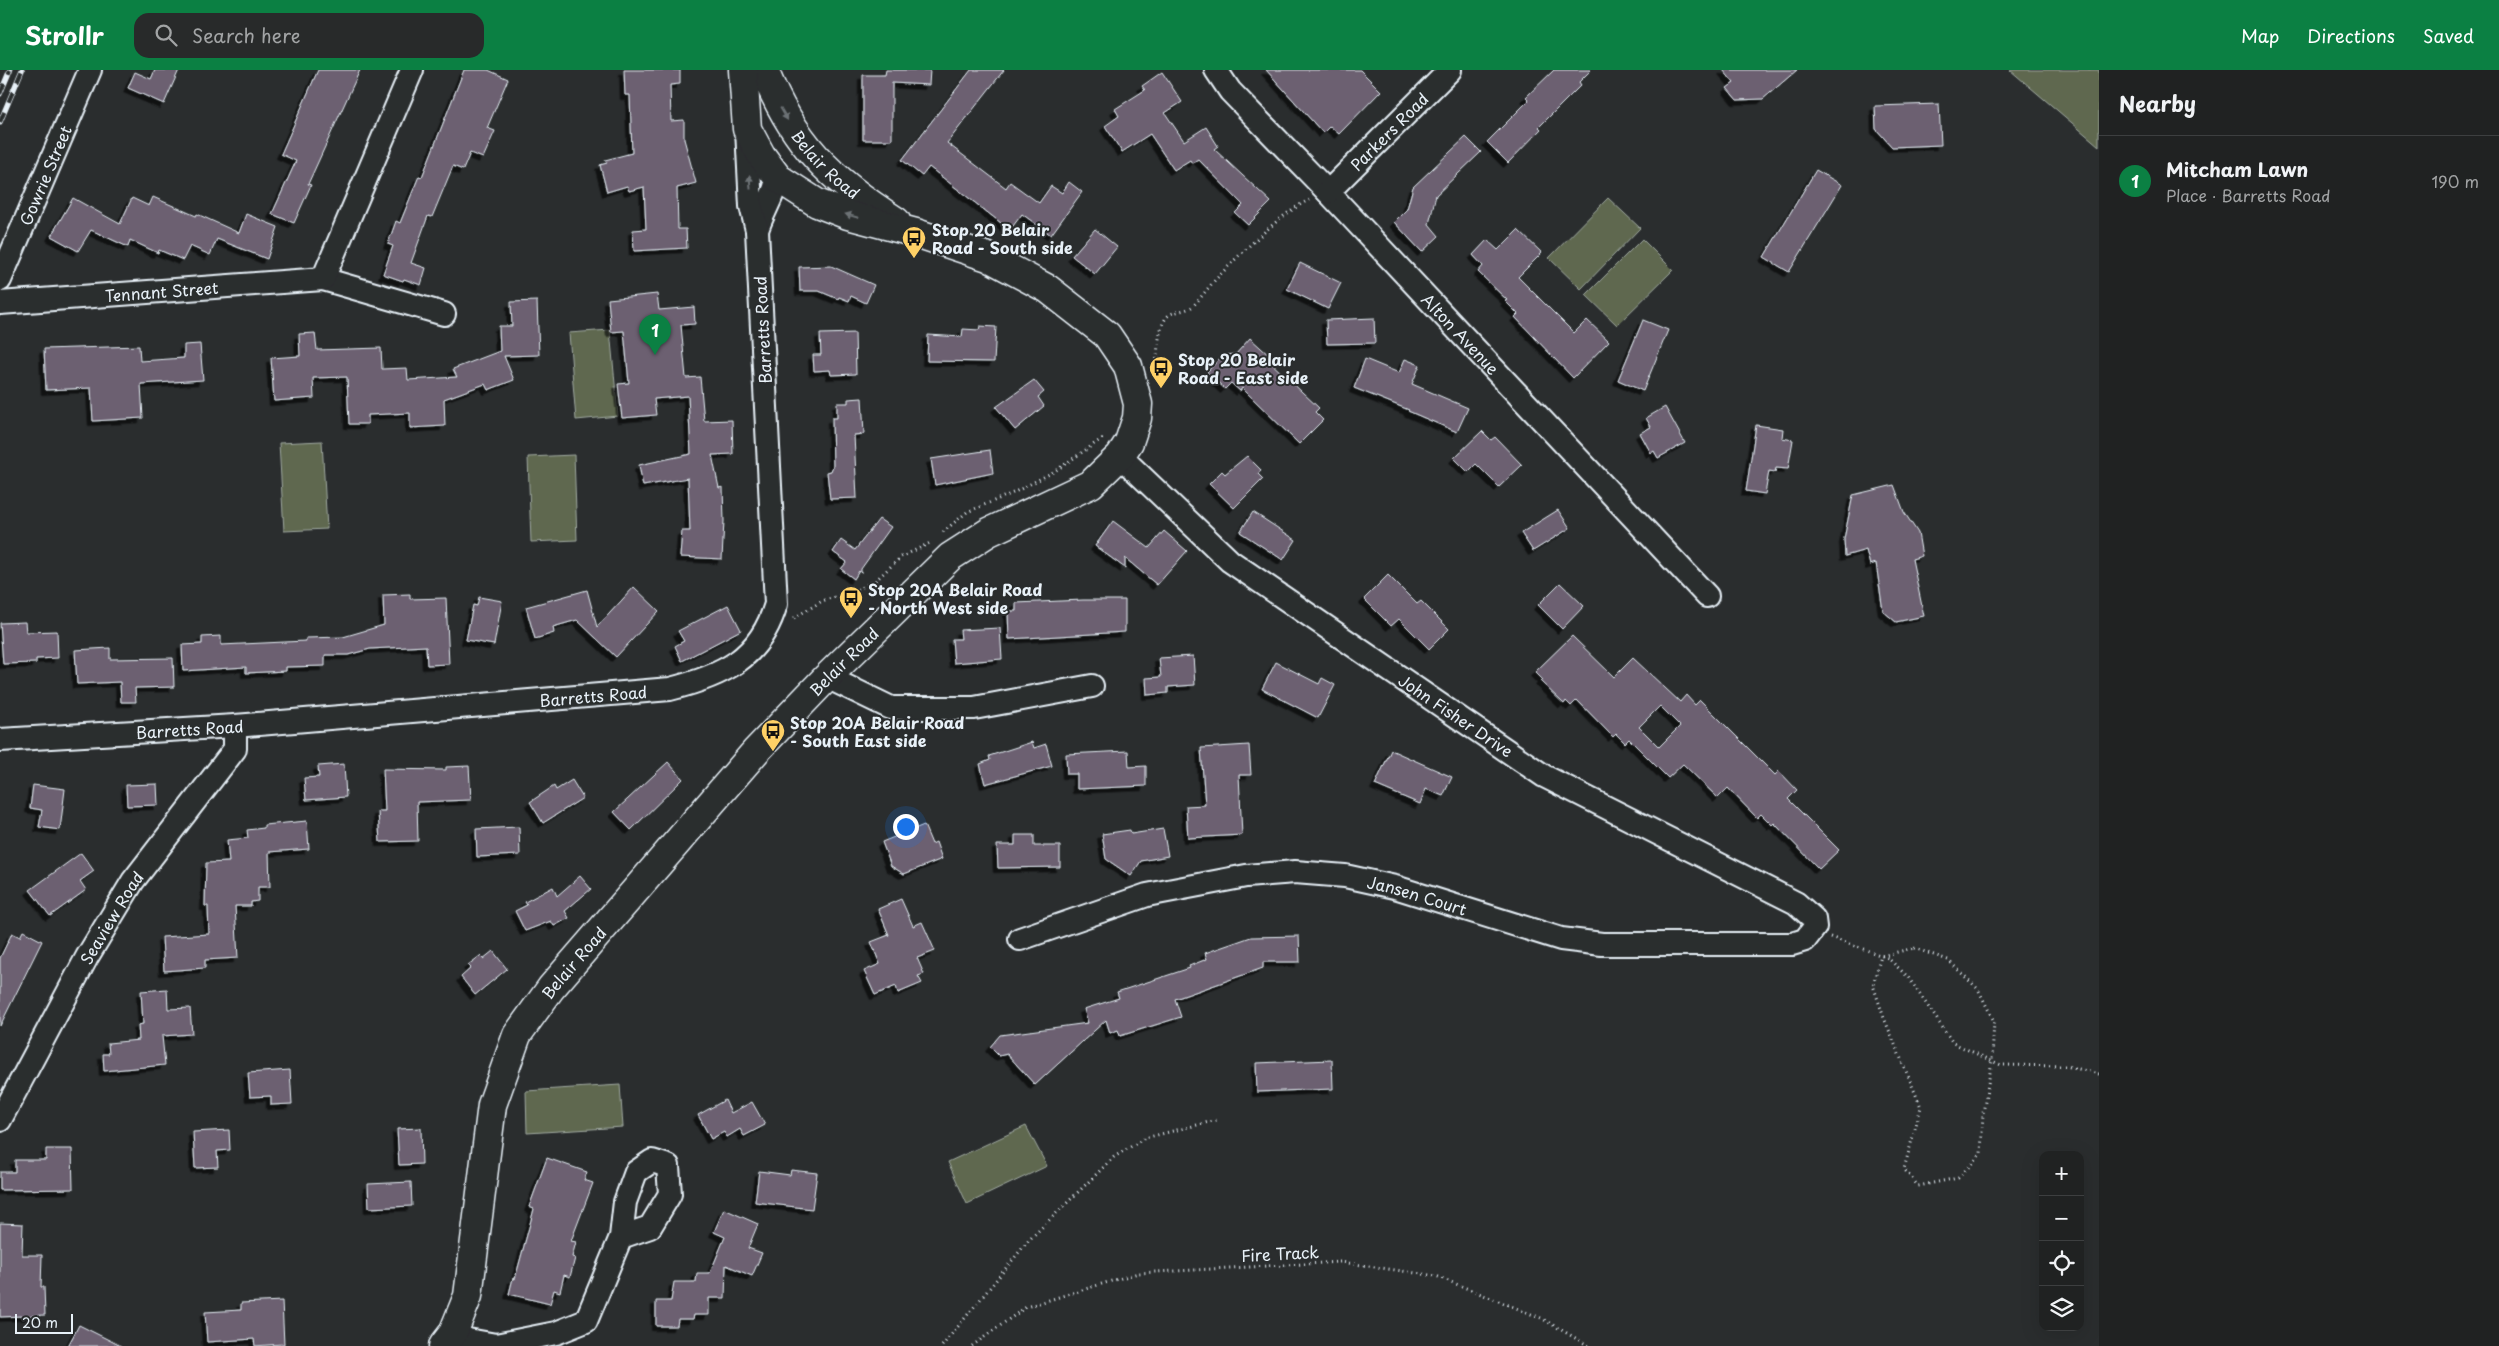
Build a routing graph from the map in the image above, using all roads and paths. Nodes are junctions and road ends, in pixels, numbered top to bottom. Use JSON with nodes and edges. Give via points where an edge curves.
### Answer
{"nodes":[{"id":1,"x":90,"y":70,"type":"edge"},
{"id":2,"x":412,"y":70,"type":"edge"},
{"id":3,"x":743,"y":70,"type":"edge"},
{"id":4,"x":758,"y":70,"type":"edge"},
{"id":5,"x":764,"y":70,"type":"edge"},
{"id":6,"x":1216,"y":70,"type":"edge"},
{"id":7,"x":1450,"y":70,"type":"edge"},
{"id":8,"x":747,"y":130,"type":"junction"},
{"id":9,"x":778,"y":178,"type":"junction"},
{"id":10,"x":1328,"y":192,"type":"junction"},
{"id":11,"x":757,"y":230,"type":"junction"},
{"id":12,"x":916,"y":233,"type":"junction"},
{"id":13,"x":323,"y":279,"type":"junction"},
{"id":14,"x":0,"y":280,"type":"edge"},
{"id":15,"x":0,"y":303,"type":"edge"},
{"id":16,"x":444,"y":314,"type":"dead end"},
{"id":17,"x":1138,"y":404,"type":"junction"},
{"id":18,"x":1113,"y":446,"type":"junction"},
{"id":19,"x":940,"y":550,"type":"junction"},
{"id":20,"x":1707,"y":596,"type":"dead end"},
{"id":21,"x":791,"y":624,"type":"dead end"},
{"id":22,"x":827,"y":677,"type":"junction"},
{"id":23,"x":1092,"y":686,"type":"dead end"},
{"id":24,"x":234,"y":726,"type":"junction"},
{"id":25,"x":0,"y":740,"type":"edge"},
{"id":26,"x":1813,"y":931,"type":"junction"},
{"id":27,"x":1020,"y":939,"type":"dead end"},
{"id":28,"x":1882,"y":956,"type":"junction"},
{"id":29,"x":1992,"y":1061,"type":"junction"},
{"id":30,"x":2099,"y":1074,"type":"edge"},
{"id":31,"x":0,"y":1120,"type":"edge"},
{"id":32,"x":1218,"y":1120,"type":"dead end"},
{"id":33,"x":621,"y":1237,"type":"dead end"},
{"id":34,"x":448,"y":1340,"type":"edge"},
{"id":35,"x":942,"y":1346,"type":"edge"},
{"id":36,"x":972,"y":1346,"type":"edge"},
{"id":37,"x":1589,"y":1346,"type":"edge"}],
"edges":[{"from":1,"to":14,"type":"street","name":"Gowrie Street"},
{"from":2,"to":13,"type":"street"},
{"from":3,"to":8,"type":"main road","name":"Belair Road"},
{"from":4,"to":9,"type":"main road","via":[[760,106],[776,146]]},
{"from":5,"to":12,"type":"main road","name":"Belair Road","one_way":true,"via":[[783,114],[821,164],[878,209]]},
{"from":6,"to":10,"type":"street","name":"Alton Avenue","via":[[1230,91]]},
{"from":7,"to":10,"type":"street","name":"Parkers Road"},
{"from":8,"to":9,"type":"main road","name":"Belair Road","via":[[760,155]]},
{"from":11,"to":8,"type":"street","name":"Barretts Road","one_way":true,"via":[[752,206]]},
{"from":9,"to":11,"type":"street","name":"Barretts Road"},
{"from":12,"to":9,"type":"main road","name":"Belair Road","one_way":true,"via":[[817,203]]},
{"from":10,"to":17,"type":"path","via":[[1295,206],[1218,276],[1192,308],[1166,318],[1159,336],[1152,384]]},
{"from":10,"to":20,"type":"street","name":"Alton Avenue"},
{"from":11,"to":24,"type":"street","name":"Barretts Road","via":[[776,604],[769,625],[753,649],[728,668],[702,681],[670,689]]},
{"from":12,"to":17,"type":"main road","name":"Belair Road","via":[[988,257],[1048,289],[1107,335],[1128,366]]},
{"from":13,"to":15,"type":"street","name":"Tennant Street"},
{"from":13,"to":16,"type":"street","name":"Tennant Street"},
{"from":17,"to":18,"type":"main road","name":"Belair Road","via":[[1129,442]]},
{"from":18,"to":19,"type":"path","via":[[967,512]]},
{"from":18,"to":19,"type":"main road","name":"Belair Road","via":[[1091,484],[989,532]]},
{"from":18,"to":26,"type":"street","name":"John Fisher Drive","via":[[1230,561],[1544,776],[1796,902],[1814,919]]},
{"from":19,"to":21,"type":"path","via":[[901,558],[875,580],[822,601],[795,617]]},
{"from":19,"to":22,"type":"main road","name":"Belair Road"},
{"from":22,"to":23,"type":"street","via":[[892,708],[974,708]]},
{"from":22,"to":34,"type":"main road","name":"Belair Road","via":[[756,751],[638,885],[551,988],[517,1035],[492,1105],[468,1296]]},
{"from":24,"to":25,"type":"street","name":"Barretts Road"},
{"from":24,"to":31,"type":"street","name":"Seaview Road","via":[[234,749],[133,881],[87,957]]},
{"from":26,"to":27,"type":"street","name":"Jansen Court","via":[[1805,940],[1792,944],[1602,944],[1561,940],[1395,887],[1344,876],[1295,872],[1246,876],[1147,895]]},
{"from":26,"to":28,"type":"path"},
{"from":28,"to":29,"type":"path","via":[[1908,977],[1953,1043]]},
{"from":28,"to":29,"type":"path","via":[[1914,948],[1948,960],[1978,989],[1994,1021]]},
{"from":28,"to":29,"type":"path","via":[[1873,985],[1921,1107],[1904,1169],[1918,1186],[1958,1178],[1981,1154],[1983,1113]]},
{"from":29,"to":30,"type":"path","via":[[2001,1065],[2066,1066]]},
{"from":32,"to":35,"type":"path","via":[[1145,1138],[1114,1157],[1029,1240]]},
{"from":33,"to":34,"type":"street","via":[[586,1321],[556,1333],[496,1345]]},
{"from":36,"to":37,"type":"path","name":"Fire Track","via":[[1026,1307],[1138,1273],[1341,1262],[1436,1276],[1541,1318]]}]}
